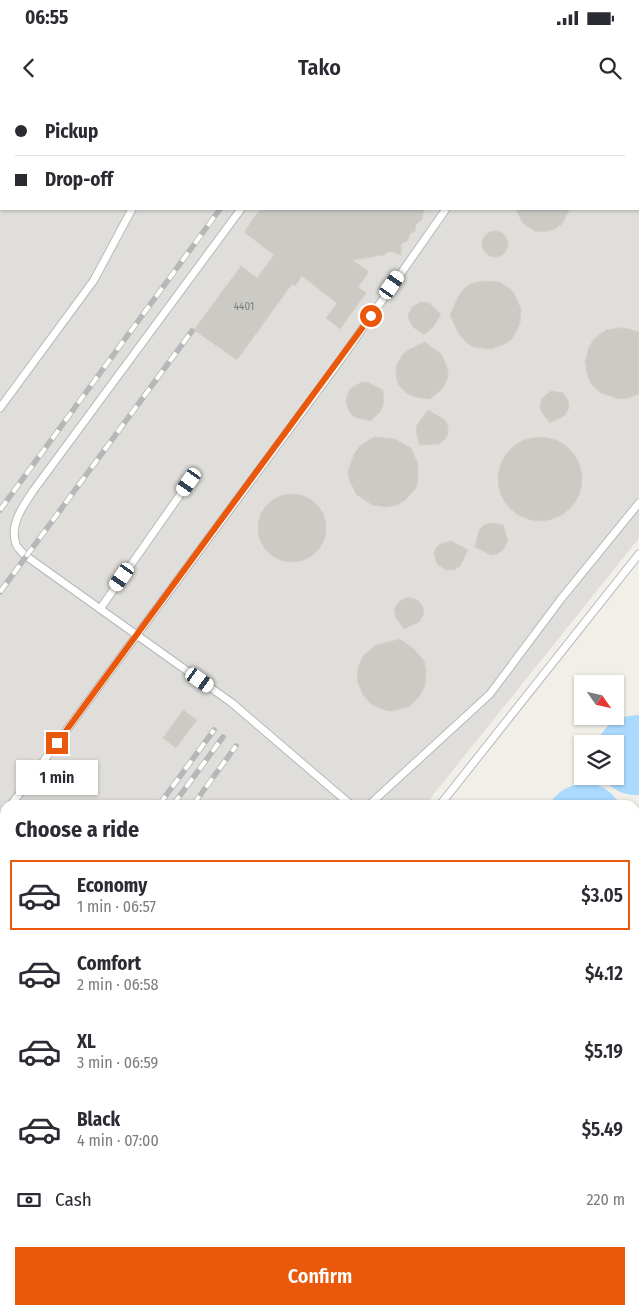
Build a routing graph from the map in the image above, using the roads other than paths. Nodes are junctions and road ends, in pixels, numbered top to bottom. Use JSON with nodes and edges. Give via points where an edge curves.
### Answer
{"nodes":[{"id":1,"x":131,"y":210,"type":"edge"},
{"id":2,"x":240,"y":210,"type":"edge"},
{"id":3,"x":445,"y":210,"type":"edge"},
{"id":4,"x":0,"y":408,"type":"edge"},
{"id":5,"x":189,"y":482,"type":"dead end"},
{"id":6,"x":639,"y":503,"type":"edge"},
{"id":7,"x":639,"y":554,"type":"edge"},
{"id":8,"x":100,"y":609,"type":"junction"},
{"id":9,"x":137,"y":635,"type":"junction"},
{"id":10,"x":15,"y":800,"type":"edge"},
{"id":11,"x":345,"y":800,"type":"edge"},
{"id":12,"x":374,"y":800,"type":"edge"},
{"id":13,"x":444,"y":800,"type":"edge"}],
"edges":[{"from":1,"to":4,"type":"lane","via":[[94,280]]},
{"from":2,"to":8,"type":"lane","via":[[18,515],[14,532],[16,545],[26,556]]},
{"from":3,"to":9,"type":"lane","via":[[339,362]]},
{"from":5,"to":8,"type":"lane"},
{"from":6,"to":12,"type":"lane","via":[[490,694]]},
{"from":7,"to":13,"type":"lane"},
{"from":8,"to":9,"type":"lane"},
{"from":9,"to":10,"type":"lane"},
{"from":9,"to":11,"type":"lane","via":[[232,703]]}]}
